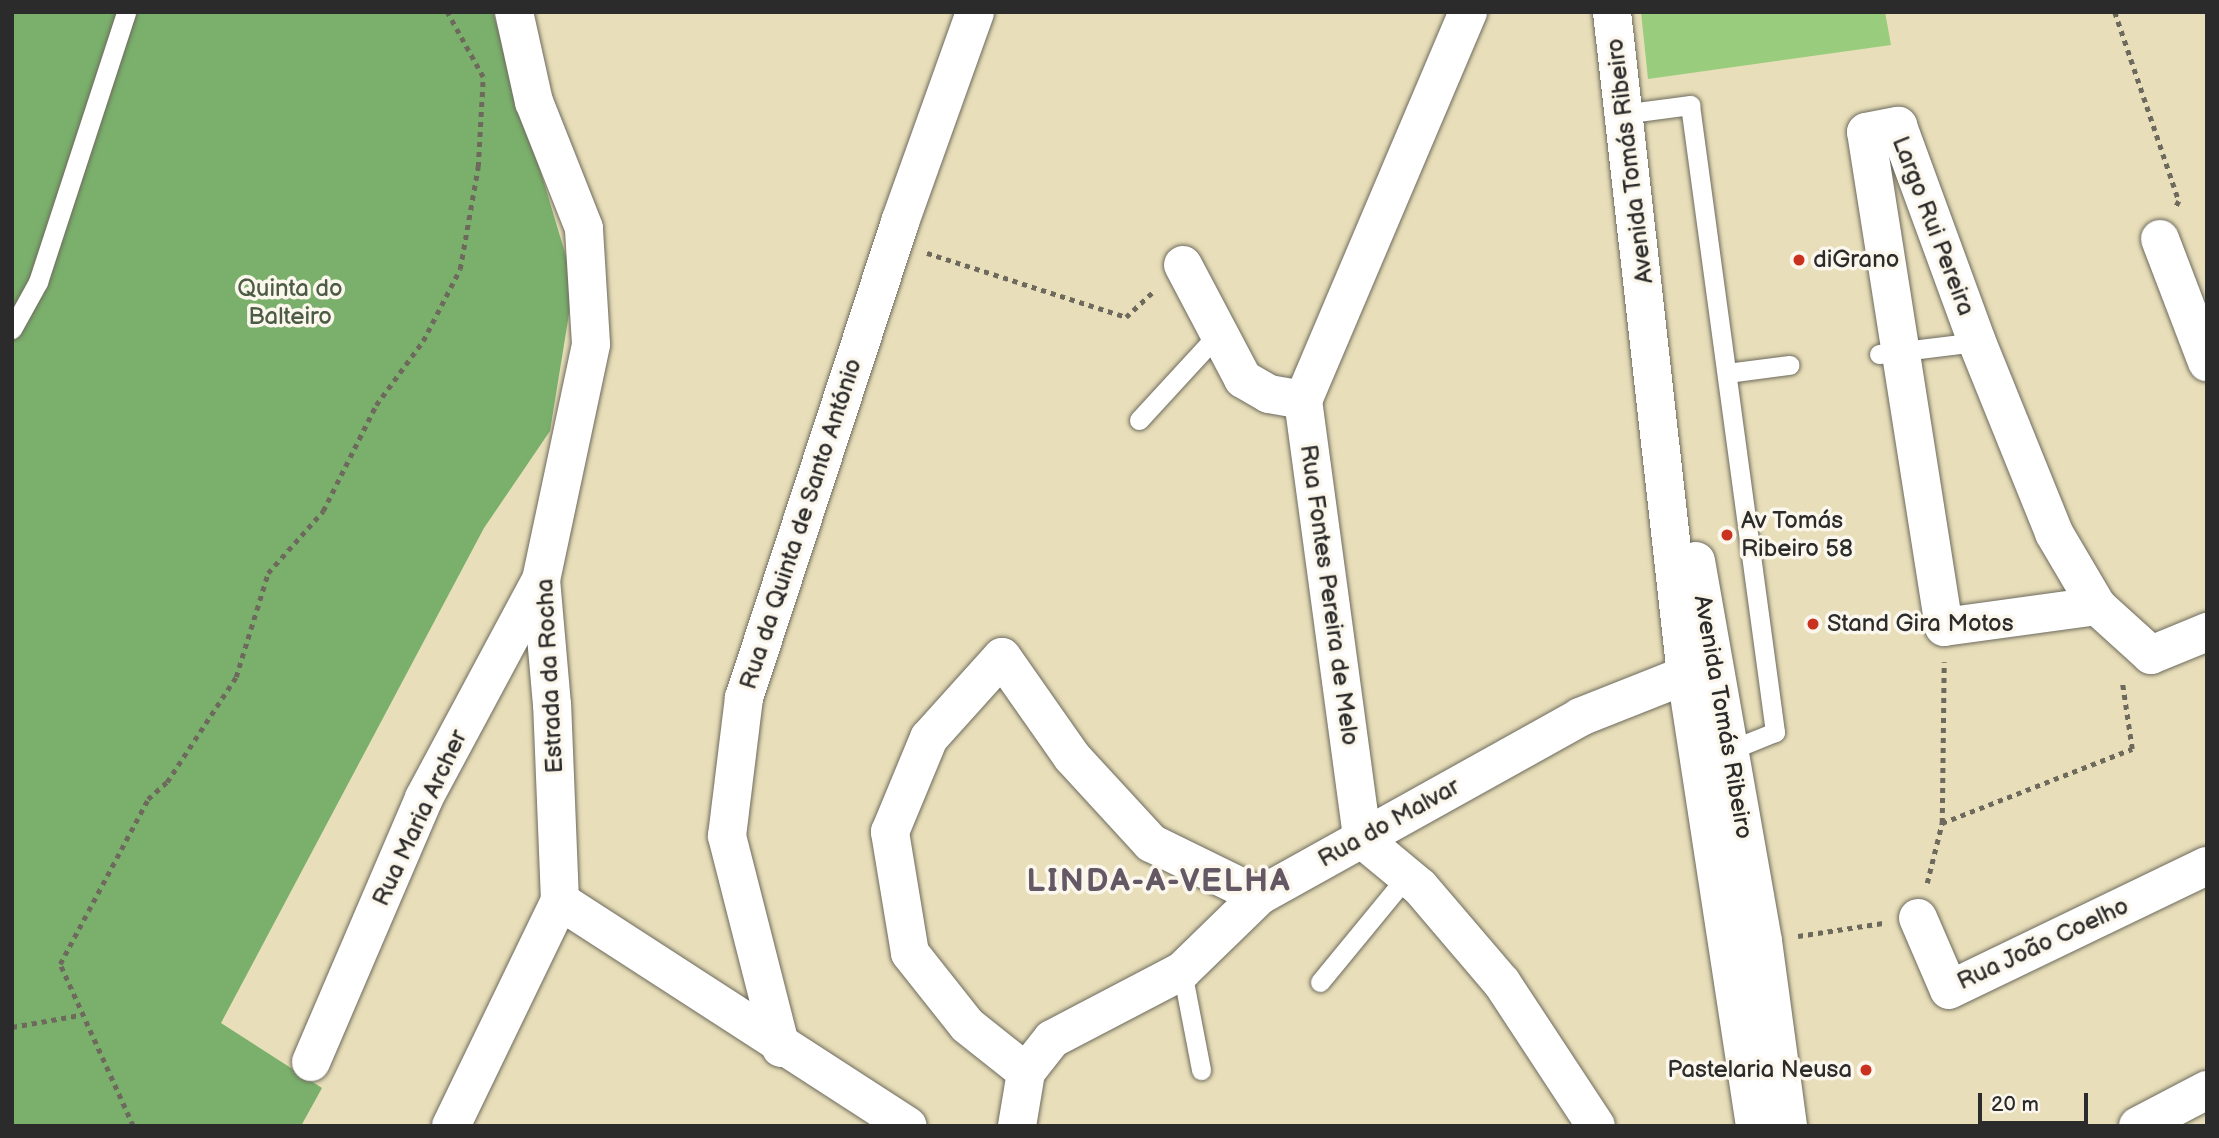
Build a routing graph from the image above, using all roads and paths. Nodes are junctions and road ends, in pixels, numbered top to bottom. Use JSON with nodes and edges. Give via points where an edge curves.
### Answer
{"nodes":[{"id":1,"x":126,"y":12,"type":"edge"},
{"id":2,"x":447,"y":12,"type":"edge"},
{"id":3,"x":514,"y":12,"type":"edge"},
{"id":4,"x":975,"y":12,"type":"edge"},
{"id":5,"x":1468,"y":12,"type":"edge"},
{"id":6,"x":1612,"y":12,"type":"edge"},
{"id":7,"x":2115,"y":12,"type":"edge"},
{"id":8,"x":1622,"y":114,"type":"junction"},
{"id":9,"x":2160,"y":239,"type":"joint"},
{"id":10,"x":893,"y":243,"type":"junction"},
{"id":11,"x":1184,"y":265,"type":"joint"},
{"id":12,"x":12,"y":329,"type":"edge"},
{"id":13,"x":1219,"y":333,"type":"junction"},
{"id":14,"x":1977,"y":342,"type":"junction"},
{"id":15,"x":1890,"y":353,"type":"junction"},
{"id":16,"x":2207,"y":362,"type":"edge"},
{"id":17,"x":1789,"y":365,"type":"dead end"},
{"id":18,"x":1727,"y":373,"type":"junction"},
{"id":19,"x":1303,"y":400,"type":"junction"},
{"id":20,"x":1139,"y":419,"type":"dead end"},
{"id":21,"x":541,"y":580,"type":"junction"},
{"id":22,"x":2097,"y":606,"type":"junction"},
{"id":23,"x":1944,"y":627,"type":"junction"},
{"id":24,"x":2207,"y":632,"type":"edge"},
{"id":25,"x":2151,"y":655,"type":"junction"},
{"id":26,"x":1702,"y":673,"type":"junction"},
{"id":27,"x":1728,"y":751,"type":"junction"},
{"id":28,"x":1942,"y":823,"type":"junction"},
{"id":29,"x":1362,"y":839,"type":"junction"},
{"id":30,"x":2207,"y":866,"type":"edge"},
{"id":31,"x":1407,"y":876,"type":"junction"},
{"id":32,"x":1259,"y":896,"type":"junction"},
{"id":33,"x":560,"y":901,"type":"junction"},
{"id":34,"x":1918,"y":918,"type":"junction"},
{"id":35,"x":1763,"y":941,"type":"junction"},
{"id":36,"x":1182,"y":971,"type":"junction"},
{"id":37,"x":1320,"y":982,"type":"dead end"},
{"id":38,"x":81,"y":1015,"type":"junction"},
{"id":39,"x":12,"y":1027,"type":"edge"},
{"id":40,"x":781,"y":1048,"type":"junction"},
{"id":41,"x":311,"y":1062,"type":"dead end"},
{"id":42,"x":1201,"y":1070,"type":"dead end"},
{"id":43,"x":1026,"y":1072,"type":"junction"},
{"id":44,"x":2207,"y":1090,"type":"edge"},
{"id":45,"x":904,"y":1124,"type":"edge"},
{"id":46,"x":133,"y":1126,"type":"edge"},
{"id":47,"x":451,"y":1126,"type":"edge"},
{"id":48,"x":1017,"y":1126,"type":"edge"},
{"id":49,"x":1596,"y":1126,"type":"edge"},
{"id":50,"x":1755,"y":1126,"type":"edge"},
{"id":51,"x":1787,"y":1126,"type":"edge"},
{"id":52,"x":2138,"y":1126,"type":"edge"}],
"edges":[{"from":1,"to":12,"type":"lane","via":[[38,282]]},
{"from":2,"to":38,"type":"path","via":[[483,77],[478,167],[460,269],[424,341],[369,417],[323,511],[268,573],[236,677],[167,782],[148,799],[60,964]]},
{"from":3,"to":21,"type":"street","name":"Estrada da Rocha","via":[[534,102],[584,228],[590,344]]},
{"from":4,"to":10,"type":"street","name":"Rua da Quinta de Santo António"},
{"from":5,"to":19,"type":"street"},
{"from":6,"to":8,"type":"street","name":"Avenida Tomás Ribeiro"},
{"from":7,"to":9,"type":"path","via":[[2179,201]]},
{"from":8,"to":18,"type":"lane","via":[[1690,105]]},
{"from":8,"to":26,"type":"street","name":"Avenida Tomás Ribeiro"},
{"from":9,"to":16,"type":"street"},
{"from":10,"to":11,"type":"path","via":[[1126,317]]},
{"from":10,"to":40,"type":"street","name":"Rua da Quinta de Santo António","via":[[744,698],[727,836]]},
{"from":11,"to":13,"type":"street"},
{"from":13,"to":19,"type":"street","via":[[1243,379],[1269,394]]},
{"from":13,"to":20,"type":"lane"},
{"from":14,"to":15,"type":"lane"},
{"from":14,"to":15,"type":"street","name":"Largo Rui Pereira","via":[[1898,126],[1866,132]]},
{"from":14,"to":22,"type":"street","name":"Largo Rui Pereira","via":[[2054,533]]},
{"from":15,"to":23,"type":"street","name":"Largo Rui Pereira"},
{"from":17,"to":18,"type":"lane"},
{"from":18,"to":27,"type":"lane","via":[[1776,732]]},
{"from":19,"to":29,"type":"street","name":"Rua Fontes Pereira de Melo"},
{"from":21,"to":33,"type":"street","name":"Estrada da Rocha","via":[[552,705]]},
{"from":21,"to":41,"type":"street","name":"Rua Maria Archer","via":[[424,798]]},
{"from":22,"to":23,"type":"street"},
{"from":22,"to":25,"type":"street","name":"Largo Rui Pereira"},
{"from":23,"to":28,"type":"path"},
{"from":24,"to":25,"type":"street"},
{"from":25,"to":28,"type":"path","via":[[2120,668],[2132,749]]},
{"from":26,"to":27,"type":"street","name":"Avenida Tomás Ribeiro"},
{"from":26,"to":29,"type":"street","name":"Rua do Malvar","via":[[1580,717]]},
{"from":26,"to":50,"type":"street","name":"Avenida Tomás Ribeiro"},
{"from":27,"to":35,"type":"street","name":"Avenida Tomás Ribeiro"},
{"from":28,"to":34,"type":"path"},
{"from":29,"to":31,"type":"street"},
{"from":29,"to":32,"type":"street","name":"Rua do Malvar"},
{"from":30,"to":34,"type":"street","name":"Rua João Coelho","via":[[1949,990]]},
{"from":31,"to":37,"type":"lane"},
{"from":31,"to":49,"type":"street","via":[[1502,984]]},
{"from":32,"to":36,"type":"street","name":"Rua do Malvar"},
{"from":32,"to":43,"type":"street","via":[[1151,843],[1072,757],[1002,657],[929,738],[890,832],[910,953],[967,1025]]},
{"from":33,"to":40,"type":"street"},
{"from":33,"to":47,"type":"street"},
{"from":34,"to":35,"type":"path"},
{"from":35,"to":51,"type":"street","name":"Avenida Tomás Ribeiro"},
{"from":36,"to":42,"type":"lane"},
{"from":36,"to":43,"type":"street","name":"Rua do Malvar","via":[[1052,1039]]},
{"from":38,"to":39,"type":"path"},
{"from":38,"to":46,"type":"path"},
{"from":40,"to":45,"type":"street"},
{"from":43,"to":48,"type":"street","name":"Rua do Malvar"},
{"from":44,"to":52,"type":"street"}]}
